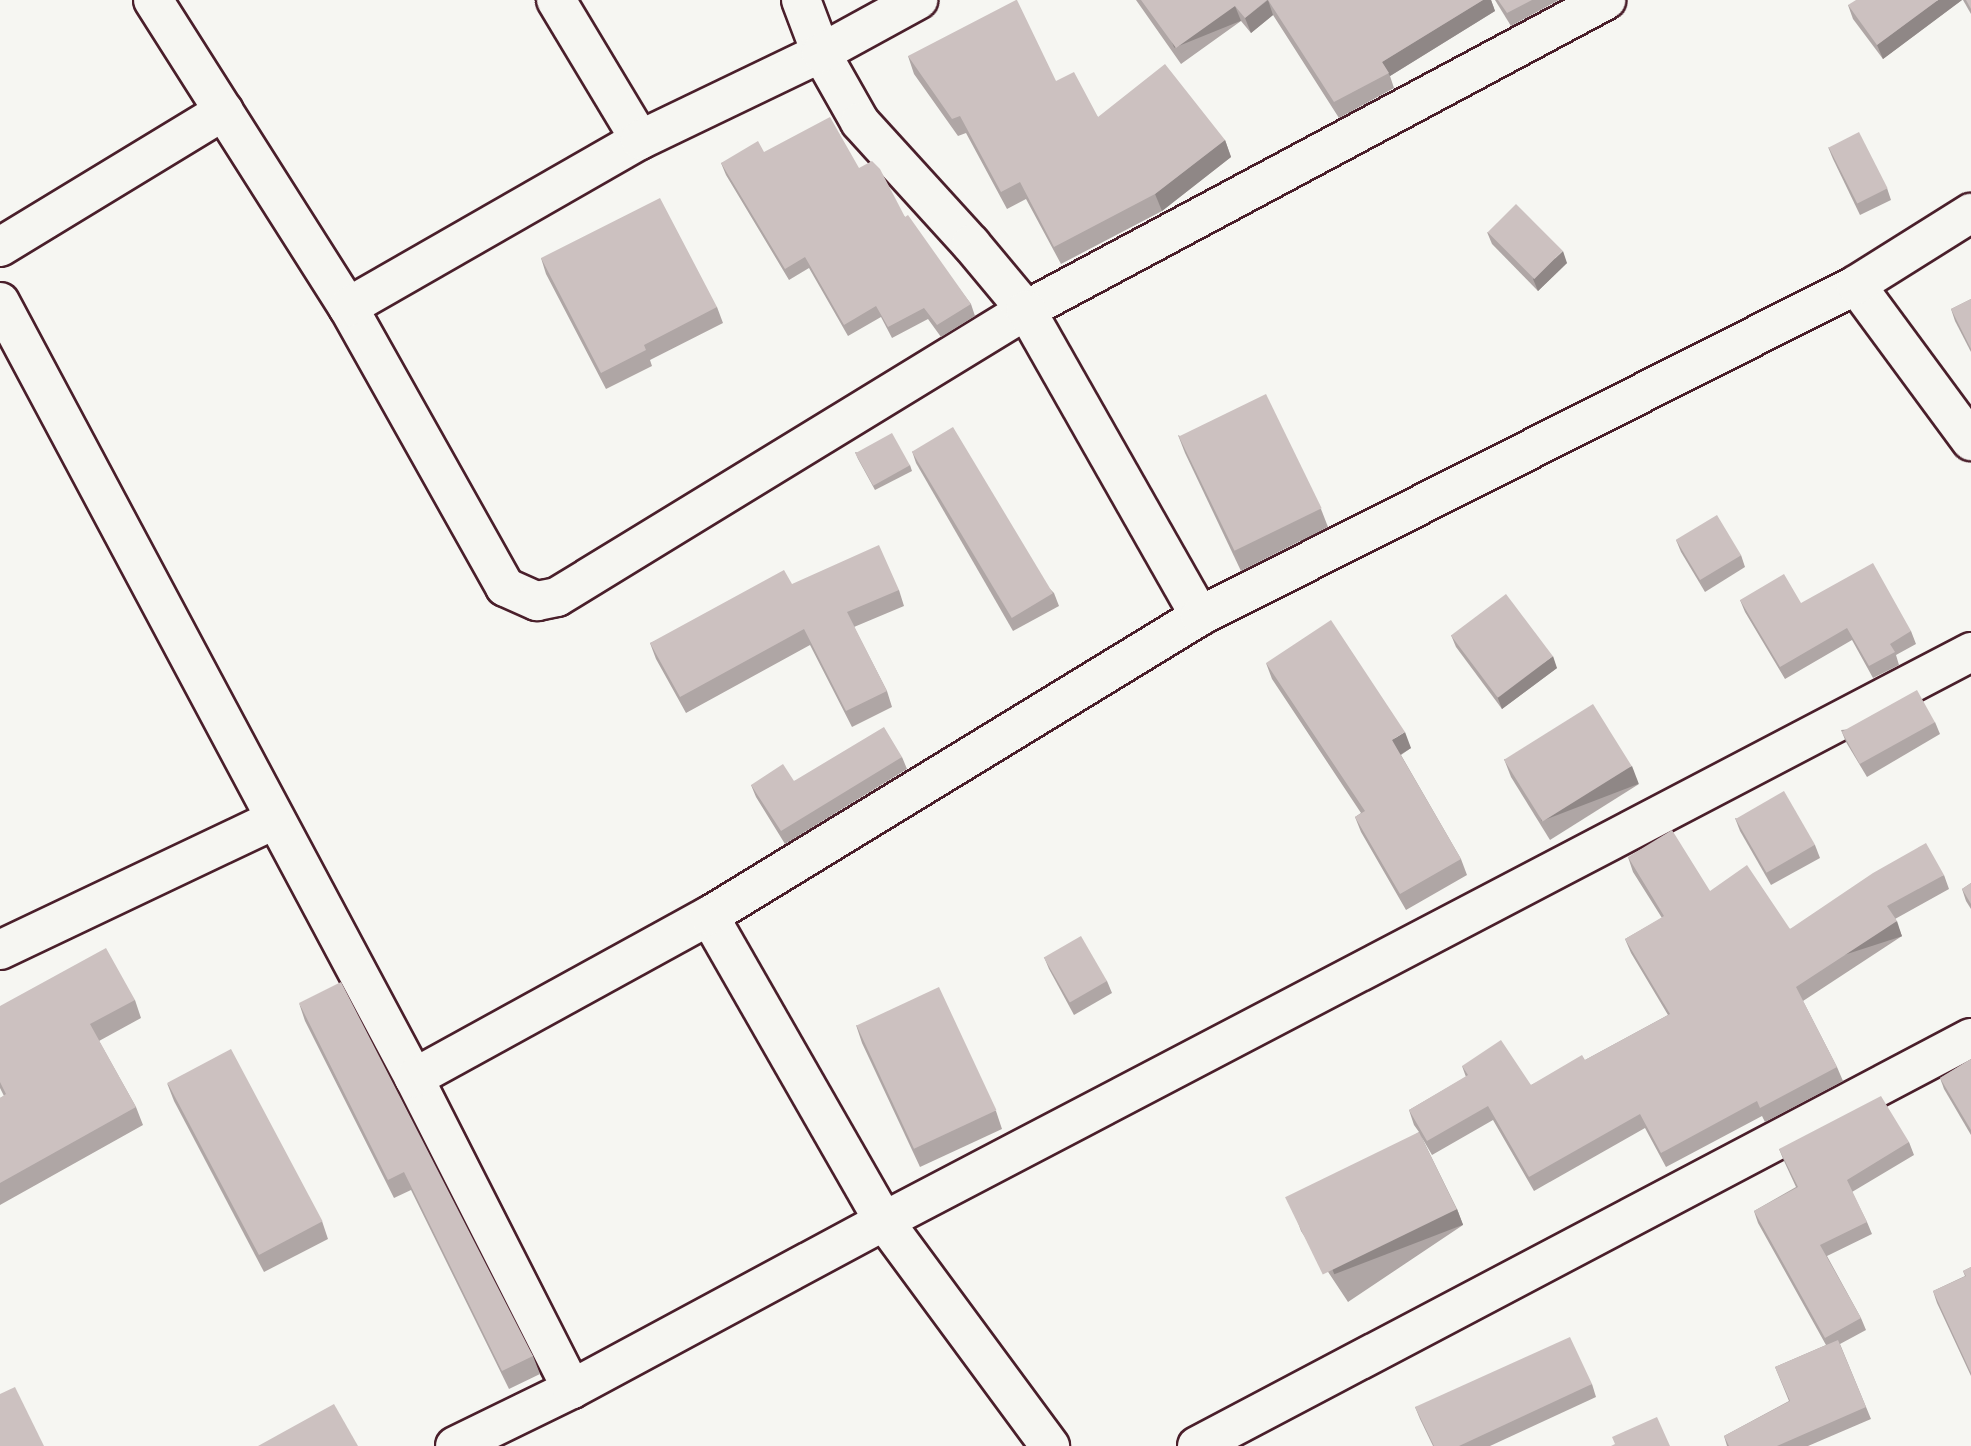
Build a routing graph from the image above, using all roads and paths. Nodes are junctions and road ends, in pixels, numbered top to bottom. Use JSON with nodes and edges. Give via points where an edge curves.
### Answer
{"nodes":[{"id":1,"x":153,"y":0,"type":"edge"},
{"id":2,"x":556,"y":0,"type":"edge"},
{"id":3,"x":801,"y":0,"type":"edge"},
{"id":4,"x":918,"y":0,"type":"edge"},
{"id":5,"x":1606,"y":0,"type":"edge"},
{"id":6,"x":821,"y":54,"type":"junction"},
{"id":7,"x":224,"y":111,"type":"junction"},
{"id":8,"x":640,"y":140,"type":"junction"},
{"id":9,"x":1971,"y":213,"type":"edge"},
{"id":10,"x":0,"y":247,"type":"edge"},
{"id":11,"x":1856,"y":285,"type":"junction"},
{"id":12,"x":0,"y":302,"type":"edge"},
{"id":13,"x":348,"y":307,"type":"junction"},
{"id":14,"x":1026,"y":310,"type":"junction"},
{"id":15,"x":1971,"y":441,"type":"edge"},
{"id":16,"x":1200,"y":615,"type":"junction"},
{"id":17,"x":1971,"y":652,"type":"edge"},
{"id":18,"x":274,"y":820,"type":"junction"},
{"id":19,"x":709,"y":916,"type":"junction"},
{"id":20,"x":0,"y":950,"type":"edge"},
{"id":21,"x":1971,"y":1038,"type":"edge"},
{"id":22,"x":414,"y":1078,"type":"junction"},
{"id":23,"x":884,"y":1222,"type":"junction"},
{"id":24,"x":572,"y":1389,"type":"junction"},
{"id":25,"x":455,"y":1446,"type":"edge"},
{"id":26,"x":1050,"y":1446,"type":"edge"},
{"id":27,"x":1197,"y":1446,"type":"edge"}],
"edges":[{"from":1,"to":7,"type":"street"},
{"from":2,"to":8,"type":"street"},
{"from":3,"to":6,"type":"street"},
{"from":4,"to":6,"type":"street"},
{"from":5,"to":14,"type":"street"},
{"from":6,"to":8,"type":"street"},
{"from":6,"to":14,"type":"street","via":[[860,122]]},
{"from":7,"to":10,"type":"street"},
{"from":7,"to":13,"type":"street"},
{"from":8,"to":13,"type":"street"},
{"from":9,"to":11,"type":"street"},
{"from":11,"to":15,"type":"street"},
{"from":11,"to":16,"type":"street"},
{"from":12,"to":18,"type":"street"},
{"from":13,"to":14,"type":"street","via":[[505,587],[537,601],[557,597]]},
{"from":14,"to":16,"type":"street"},
{"from":16,"to":19,"type":"street"},
{"from":17,"to":23,"type":"street"},
{"from":18,"to":20,"type":"street"},
{"from":18,"to":22,"type":"street"},
{"from":19,"to":22,"type":"street"},
{"from":19,"to":23,"type":"street"},
{"from":21,"to":27,"type":"street"},
{"from":22,"to":24,"type":"street"},
{"from":23,"to":24,"type":"street"},
{"from":23,"to":26,"type":"street"},
{"from":24,"to":25,"type":"street"}]}
